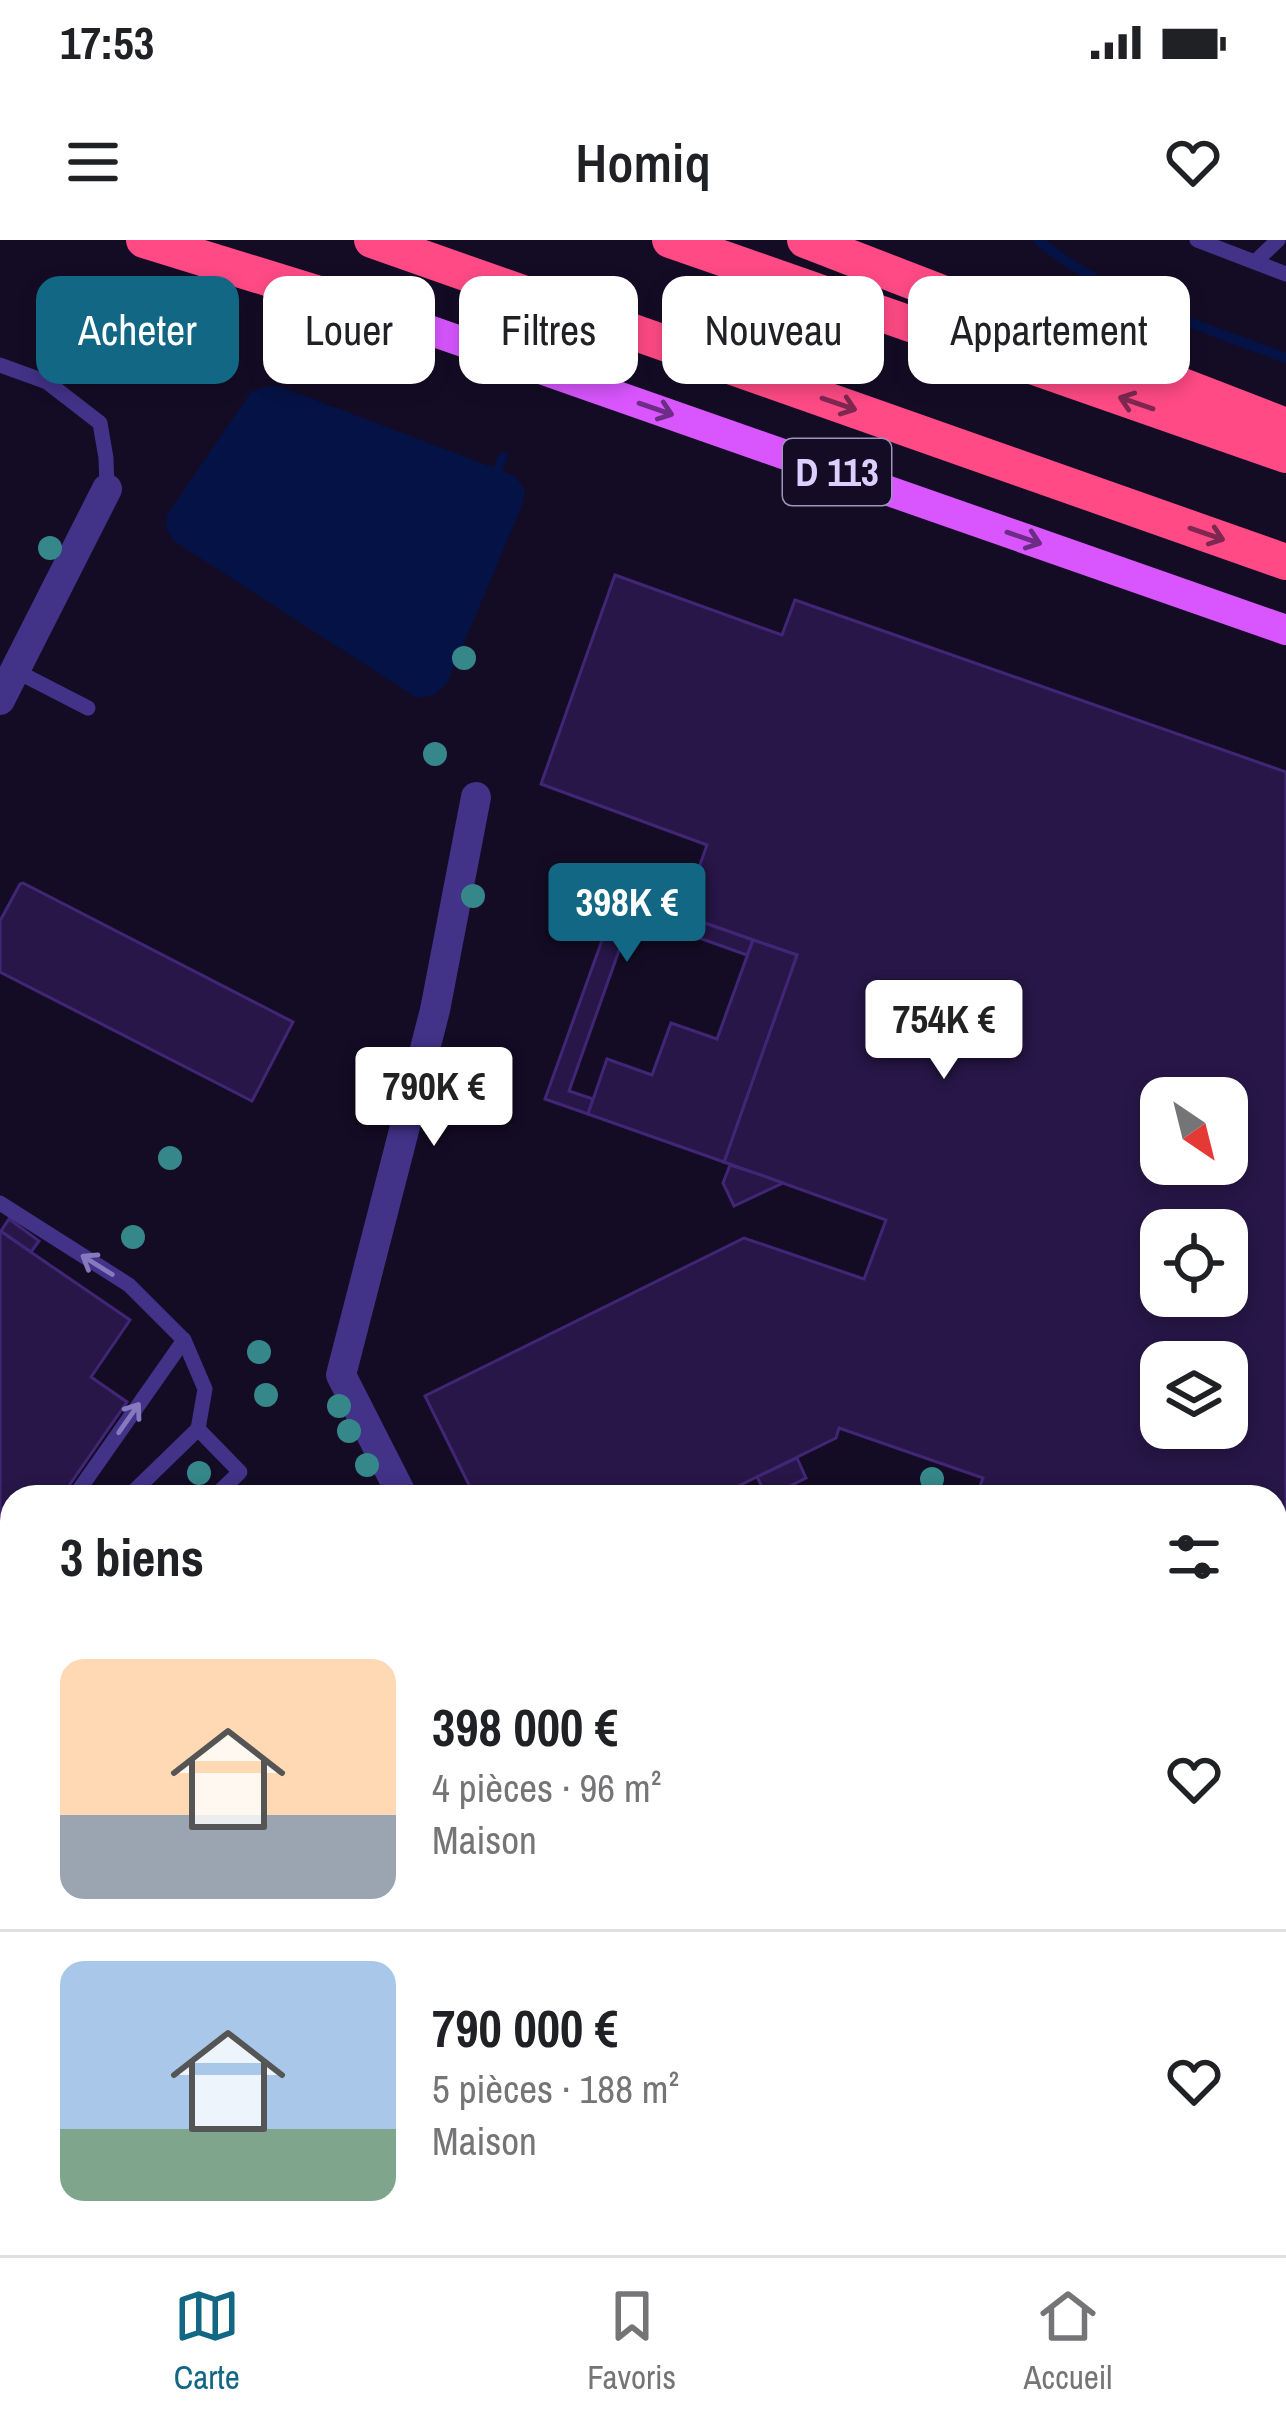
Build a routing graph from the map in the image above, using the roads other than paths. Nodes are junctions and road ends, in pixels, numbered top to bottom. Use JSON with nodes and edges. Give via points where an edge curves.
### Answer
{"nodes":[{"id":1,"x":144,"y":240,"type":"edge"},
{"id":2,"x":173,"y":240,"type":"edge"},
{"id":3,"x":372,"y":240,"type":"edge"},
{"id":4,"x":670,"y":240,"type":"edge"},
{"id":5,"x":805,"y":240,"type":"edge"},
{"id":6,"x":832,"y":240,"type":"edge"},
{"id":7,"x":1278,"y":240,"type":"edge"},
{"id":8,"x":1206,"y":242,"type":"edge"},
{"id":9,"x":1255,"y":262,"type":"junction"},
{"id":10,"x":1286,"y":274,"type":"edge"},
{"id":11,"x":899,"y":275,"type":"junction"},
{"id":12,"x":276,"y":276,"type":"edge"},
{"id":13,"x":263,"y":277,"type":"edge"},
{"id":14,"x":435,"y":332,"type":"edge"},
{"id":15,"x":0,"y":365,"type":"edge"},
{"id":16,"x":1286,"y":426,"type":"edge"},
{"id":17,"x":1286,"y":455,"type":"edge"},
{"id":18,"x":106,"y":489,"type":"joint"},
{"id":19,"x":1286,"y":562,"type":"edge"},
{"id":20,"x":1286,"y":630,"type":"edge"},
{"id":21,"x":16,"y":671,"type":"junction"},
{"id":22,"x":0,"y":700,"type":"edge"},
{"id":23,"x":88,"y":708,"type":"dead end"},
{"id":24,"x":476,"y":797,"type":"dead end"},
{"id":25,"x":0,"y":1203,"type":"edge"},
{"id":26,"x":184,"y":1340,"type":"junction"},
{"id":27,"x":198,"y":1429,"type":"junction"},
{"id":28,"x":82,"y":1485,"type":"edge"},
{"id":29,"x":140,"y":1485,"type":"edge"},
{"id":30,"x":226,"y":1485,"type":"edge"},
{"id":31,"x":397,"y":1485,"type":"edge"}],
"edges":[{"from":1,"to":13,"type":"highway"},
{"from":2,"to":12,"type":"main road","number":"D 113"},
{"from":3,"to":19,"type":"highway","one_way":true},
{"from":17,"to":4,"type":"highway","one_way":true},
{"from":5,"to":11,"type":"highway"},
{"from":6,"to":11,"type":"highway"},
{"from":7,"to":9,"type":"lane"},
{"from":8,"to":9,"type":"lane"},
{"from":9,"to":10,"type":"lane"},
{"from":11,"to":16,"type":"highway"},
{"from":14,"to":20,"type":"main road","number":"D 113","one_way":true},
{"from":15,"to":18,"type":"lane","via":[[47,382],[100,423]]},
{"from":18,"to":21,"type":"street"},
{"from":21,"to":22,"type":"street"},
{"from":21,"to":23,"type":"lane"},
{"from":24,"to":31,"type":"street","via":[[435,1010],[341,1375]]},
{"from":26,"to":25,"type":"lane","one_way":true,"via":[[129,1285]]},
{"from":26,"to":27,"type":"lane","via":[[205,1389]]},
{"from":28,"to":26,"type":"lane","one_way":true},
{"from":27,"to":29,"type":"lane"},
{"from":27,"to":30,"type":"lane","via":[[240,1472]]}]}
